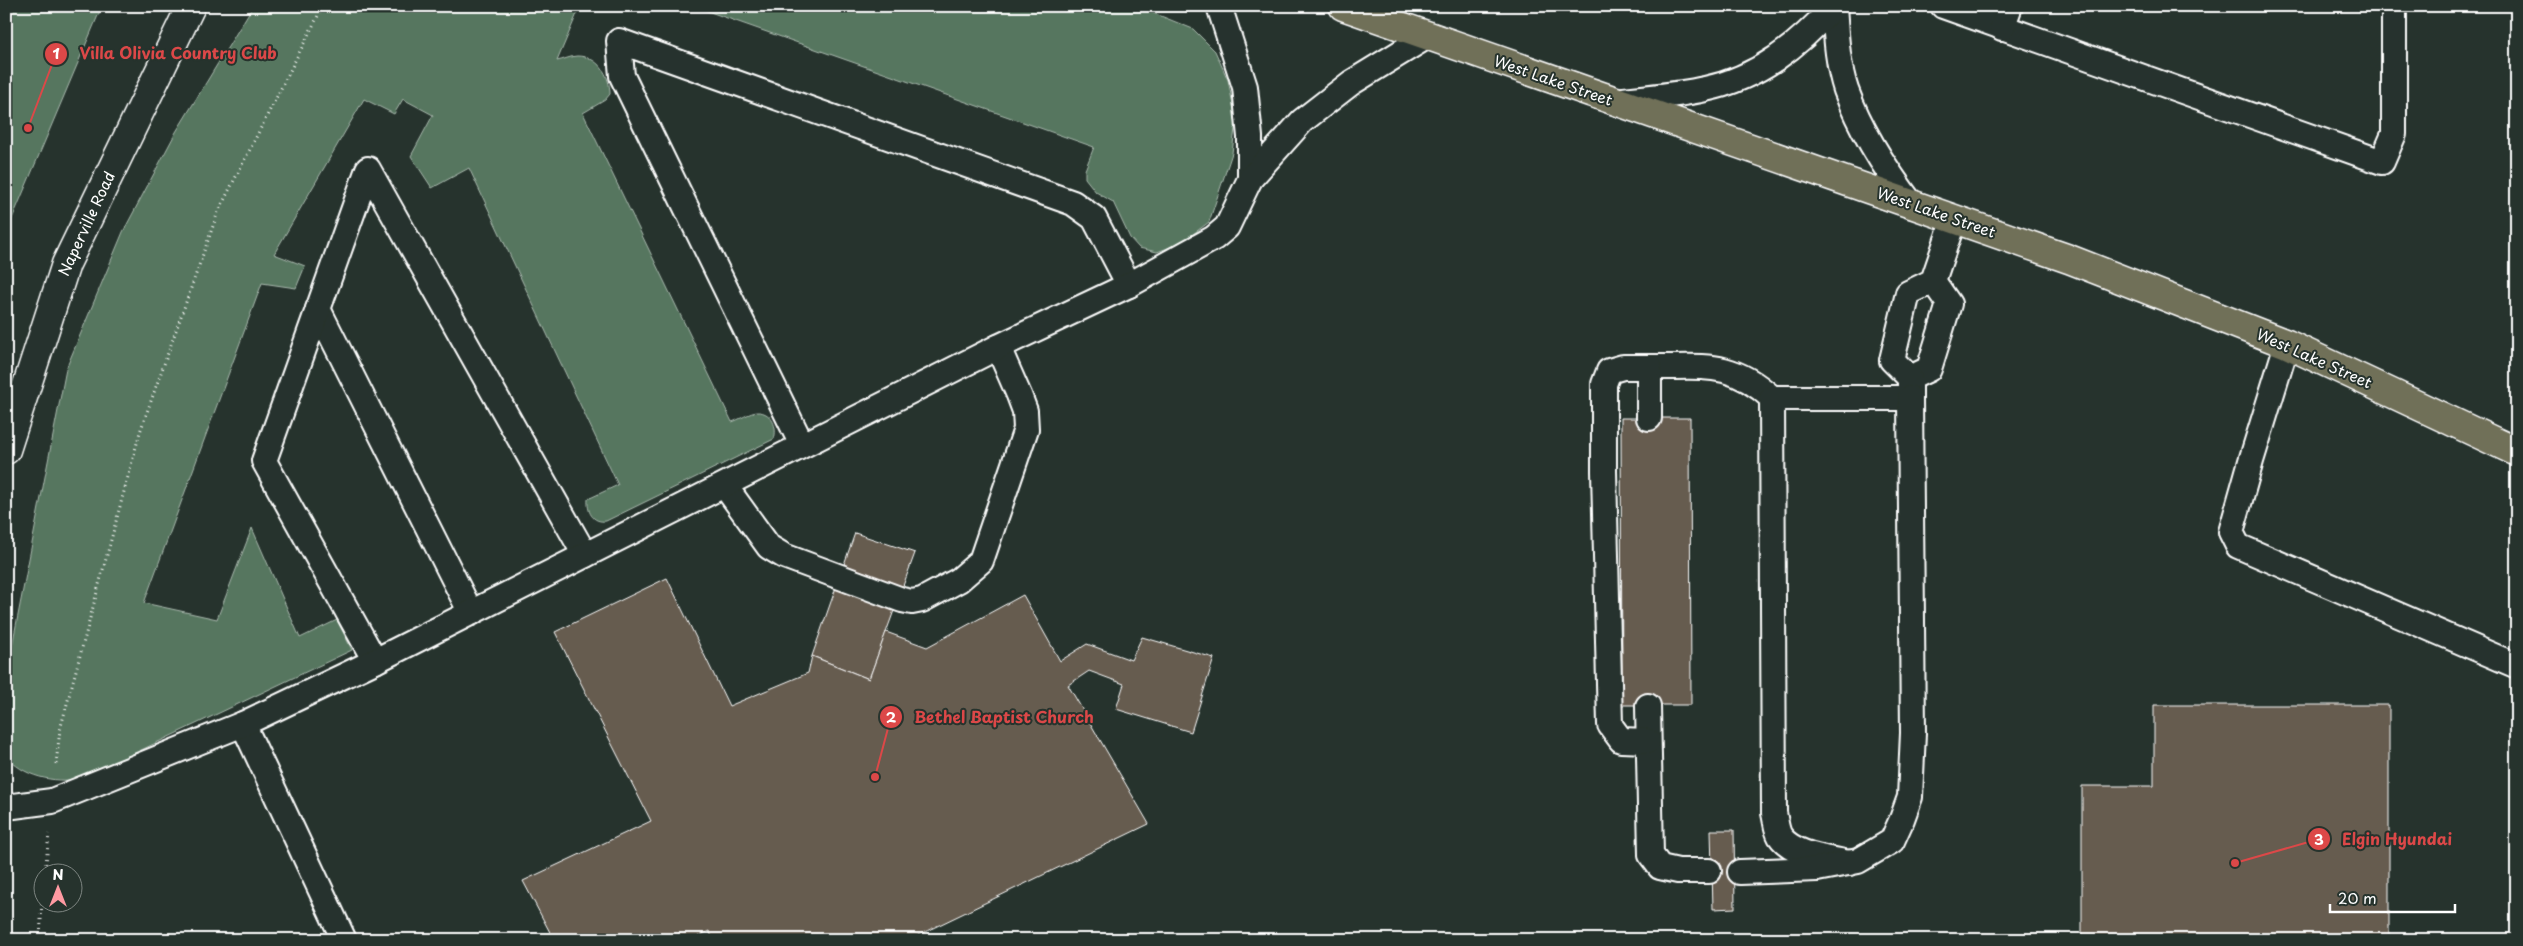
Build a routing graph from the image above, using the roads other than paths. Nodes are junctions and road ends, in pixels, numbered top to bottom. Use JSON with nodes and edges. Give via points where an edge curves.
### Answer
{"nodes":[{"id":1,"x":192,"y":6,"type":"edge"},
{"id":2,"x":1219,"y":6,"type":"edge"},
{"id":3,"x":1342,"y":6,"type":"edge"},
{"id":4,"x":1834,"y":6,"type":"edge"},
{"id":5,"x":1943,"y":6,"type":"edge"},
{"id":6,"x":2394,"y":6,"type":"edge"},
{"id":7,"x":2006,"y":17,"type":"edge"},
{"id":8,"x":1426,"y":37,"type":"junction"},
{"id":9,"x":1612,"y":101,"type":"junction"},
{"id":10,"x":1250,"y":179,"type":"junction"},
{"id":11,"x":1913,"y":206,"type":"junction"},
{"id":12,"x":1954,"y":219,"type":"junction"},
{"id":13,"x":1934,"y":281,"type":"junction"},
{"id":14,"x":1129,"y":285,"type":"junction"},
{"id":15,"x":318,"y":309,"type":"junction"},
{"id":16,"x":2287,"y":344,"type":"junction"},
{"id":17,"x":998,"y":347,"type":"junction"},
{"id":18,"x":1649,"y":367,"type":"junction"},
{"id":19,"x":1910,"y":388,"type":"junction"},
{"id":20,"x":1772,"y":398,"type":"junction"},
{"id":21,"x":1649,"y":418,"type":"dead end"},
{"id":22,"x":802,"y":445,"type":"junction"},
{"id":23,"x":6,"y":450,"type":"edge"},
{"id":24,"x":2517,"y":452,"type":"edge"},
{"id":25,"x":725,"y":486,"type":"junction"},
{"id":26,"x":585,"y":555,"type":"junction"},
{"id":27,"x":471,"y":613,"type":"junction"},
{"id":28,"x":375,"y":661,"type":"junction"},
{"id":29,"x":2517,"y":666,"type":"edge"},
{"id":30,"x":1648,"y":706,"type":"dead end"},
{"id":31,"x":243,"y":724,"type":"junction"},
{"id":32,"x":1648,"y":741,"type":"junction"},
{"id":33,"x":6,"y":807,"type":"edge"},
{"id":34,"x":1849,"y":863,"type":"junction"},
{"id":35,"x":1709,"y":870,"type":"dead end"},
{"id":36,"x":1740,"y":872,"type":"dead end"},
{"id":37,"x":344,"y":940,"type":"edge"}],
"edges":[{"from":1,"to":23,"type":"street","name":"Naperville Road","via":[[66,264]]},
{"from":2,"to":10,"type":"lane","via":[[1245,87]]},
{"from":3,"to":8,"type":"highway","name":"West Lake Street"},
{"from":4,"to":9,"type":"lane","via":[[1808,35],[1776,60],[1741,78],[1705,89]]},
{"from":4,"to":11,"type":"lane","via":[[1837,49],[1846,89],[1883,167]]},
{"from":5,"to":7,"type":"lane"},
{"from":6,"to":7,"type":"lane","via":[[2394,134],[2382,162]]},
{"from":8,"to":9,"type":"highway","name":"West Lake Street"},
{"from":8,"to":10,"type":"lane","via":[[1318,107]]},
{"from":9,"to":11,"type":"highway","name":"West Lake Street"},
{"from":10,"to":14,"type":"lane","via":[[1227,227],[1214,238]]},
{"from":11,"to":12,"type":"highway","name":"West Lake Street"},
{"from":12,"to":13,"type":"lane"},
{"from":12,"to":16,"type":"highway","name":"West Lake Street"},
{"from":13,"to":19,"type":"lane","via":[[1949,304],[1929,369]]},
{"from":13,"to":19,"type":"lane","via":[[1908,293],[1892,360]]},
{"from":14,"to":17,"type":"lane"},
{"from":14,"to":22,"type":"lane","via":[[1094,218],[1073,203],[619,41],[622,76]]},
{"from":15,"to":26,"type":"lane","via":[[368,169]]},
{"from":15,"to":27,"type":"lane"},
{"from":15,"to":28,"type":"lane","via":[[264,461]]},
{"from":16,"to":24,"type":"highway","name":"West Lake Street"},
{"from":16,"to":29,"type":"lane","via":[[2231,532],[2238,546]]},
{"from":17,"to":22,"type":"lane"},
{"from":17,"to":25,"type":"lane","via":[[1025,411],[1026,429],[981,561],[959,580],[922,600],[902,600],[784,556],[769,547]]},
{"from":18,"to":20,"type":"lane","via":[[1713,367],[1732,371],[1754,381]]},
{"from":18,"to":21,"type":"lane"},
{"from":18,"to":32,"type":"lane","via":[[1623,367],[1609,371],[1604,384],[1610,725],[1620,740]]},
{"from":19,"to":20,"type":"lane"},
{"from":19,"to":34,"type":"lane","via":[[1913,733],[1910,797],[1892,841]]},
{"from":20,"to":34,"type":"lane","via":[[1774,813],[1781,837],[1789,845]]},
{"from":22,"to":25,"type":"lane"},
{"from":25,"to":26,"type":"lane"},
{"from":26,"to":27,"type":"lane"},
{"from":27,"to":28,"type":"lane"},
{"from":28,"to":31,"type":"lane"},
{"from":30,"to":32,"type":"lane"},
{"from":31,"to":33,"type":"lane","via":[[52,801]]},
{"from":31,"to":37,"type":"lane"},
{"from":32,"to":35,"type":"lane","via":[[1651,855],[1660,867]]},
{"from":34,"to":36,"type":"lane","via":[[1818,869]]}]}
